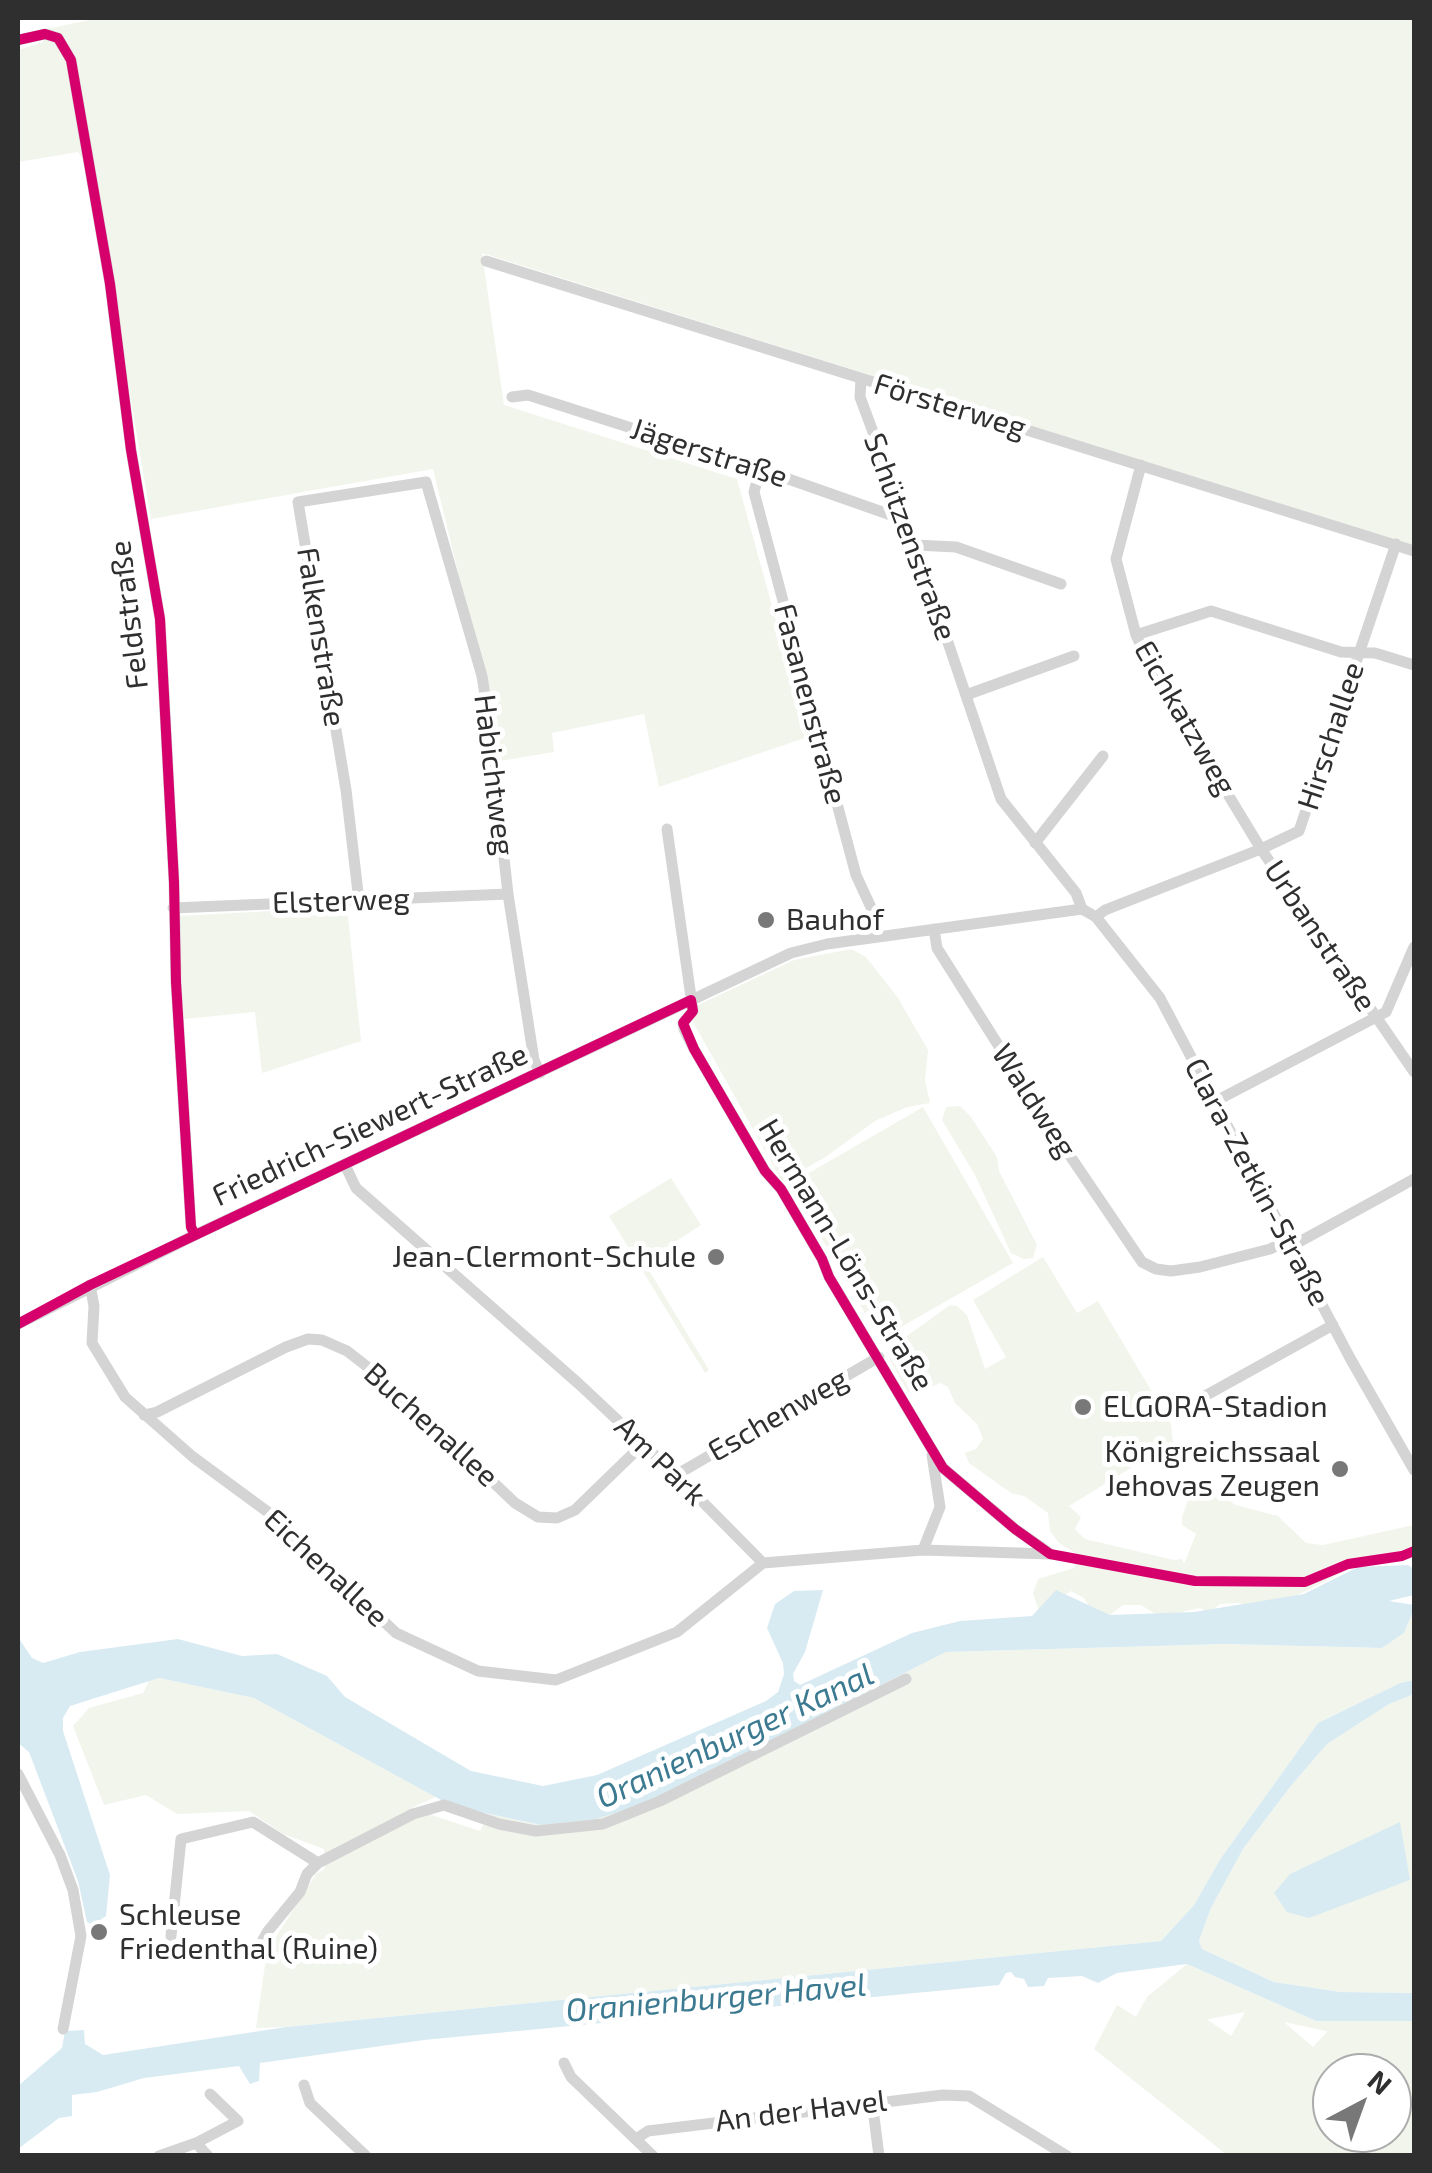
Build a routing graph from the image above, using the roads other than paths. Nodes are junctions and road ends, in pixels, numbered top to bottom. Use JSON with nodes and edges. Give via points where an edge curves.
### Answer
{"nodes":[{"id":1,"x":18,"y":40,"type":"edge"},
{"id":2,"x":486,"y":261,"type":"dead end"},
{"id":3,"x":860,"y":379,"type":"junction"},
{"id":4,"x":512,"y":397,"type":"dead end"},
{"id":5,"x":1141,"y":465,"type":"junction"},
{"id":6,"x":760,"y":469,"type":"junction"},
{"id":7,"x":426,"y":482,"type":"joint"},
{"id":8,"x":905,"y":520,"type":"junction"},
{"id":9,"x":1396,"y":544,"type":"junction"},
{"id":10,"x":915,"y":545,"type":"junction"},
{"id":11,"x":1414,"y":550,"type":"edge"},
{"id":12,"x":1061,"y":584,"type":"dead end"},
{"id":13,"x":1136,"y":636,"type":"junction"},
{"id":14,"x":1358,"y":653,"type":"junction"},
{"id":15,"x":1074,"y":656,"type":"dead end"},
{"id":16,"x":1414,"y":665,"type":"edge"},
{"id":17,"x":966,"y":695,"type":"junction"},
{"id":18,"x":1103,"y":756,"type":"dead end"},
{"id":19,"x":667,"y":829,"type":"dead end"},
{"id":20,"x":1035,"y":843,"type":"junction"},
{"id":21,"x":1261,"y":849,"type":"junction"},
{"id":22,"x":508,"y":894,"type":"junction"},
{"id":23,"x":359,"y":901,"type":"junction"},
{"id":24,"x":174,"y":908,"type":"junction"},
{"id":25,"x":1082,"y":909,"type":"junction"},
{"id":26,"x":1096,"y":917,"type":"junction"},
{"id":27,"x":934,"y":929,"type":"junction"},
{"id":28,"x":878,"y":937,"type":"junction"},
{"id":29,"x":1414,"y":948,"type":"edge"},
{"id":30,"x":691,"y":1000,"type":"junction"},
{"id":31,"x":1376,"y":1018,"type":"junction"},
{"id":32,"x":1414,"y":1072,"type":"edge"},
{"id":33,"x":540,"y":1073,"type":"junction"},
{"id":34,"x":1214,"y":1102,"type":"junction"},
{"id":35,"x":345,"y":1166,"type":"junction"},
{"id":36,"x":1414,"y":1179,"type":"edge"},
{"id":37,"x":194,"y":1235,"type":"junction"},
{"id":38,"x":1289,"y":1244,"type":"junction"},
{"id":39,"x":90,"y":1285,"type":"junction"},
{"id":40,"x":18,"y":1324,"type":"edge"},
{"id":41,"x":1333,"y":1325,"type":"junction"},
{"id":42,"x":879,"y":1357,"type":"junction"},
{"id":43,"x":1176,"y":1412,"type":"dead end"},
{"id":44,"x":144,"y":1416,"type":"junction"},
{"id":45,"x":643,"y":1444,"type":"junction"},
{"id":46,"x":931,"y":1446,"type":"junction"},
{"id":47,"x":1414,"y":1470,"type":"edge"},
{"id":48,"x":676,"y":1475,"type":"junction"},
{"id":49,"x":924,"y":1550,"type":"junction"},
{"id":50,"x":763,"y":1563,"type":"junction"},
{"id":51,"x":906,"y":1680,"type":"dead end"},
{"id":52,"x":18,"y":1774,"type":"edge"},
{"id":53,"x":318,"y":1863,"type":"junction"},
{"id":54,"x":171,"y":1936,"type":"dead end"},
{"id":55,"x":255,"y":1954,"type":"dead end"},
{"id":56,"x":62,"y":2029,"type":"dead end"},
{"id":57,"x":564,"y":2064,"type":"dead end"},
{"id":58,"x":304,"y":2085,"type":"dead end"},
{"id":59,"x":210,"y":2094,"type":"dead end"},
{"id":60,"x":872,"y":2102,"type":"junction"},
{"id":61,"x":636,"y":2140,"type":"junction"},
{"id":62,"x":196,"y":2143,"type":"junction"},
{"id":63,"x":160,"y":2156,"type":"edge"},
{"id":64,"x":208,"y":2156,"type":"edge"},
{"id":65,"x":366,"y":2156,"type":"edge"},
{"id":66,"x":653,"y":2156,"type":"edge"},
{"id":67,"x":879,"y":2156,"type":"edge"},
{"id":68,"x":1068,"y":2156,"type":"edge"}],
"edges":[{"from":1,"to":24,"type":"street","name":"Feldstraße","via":[[58,38],[71,60],[160,619]]},
{"from":2,"to":3,"type":"street","name":"Försterweg"},
{"from":3,"to":5,"type":"street","name":"Försterweg"},
{"from":3,"to":8,"type":"street","name":"Schützenstraße","via":[[860,397]]},
{"from":4,"to":6,"type":"street","name":"Jägerstraße","via":[[528,394]]},
{"from":5,"to":9,"type":"street","name":"Försterweg"},
{"from":5,"to":13,"type":"street","name":"Eichkatzweg","via":[[1116,559]]},
{"from":6,"to":8,"type":"street","name":"Jägerstraße"},
{"from":6,"to":28,"type":"street","name":"Fasanenstraße","via":[[754,492],[795,655]]},
{"from":7,"to":22,"type":"street","name":"Habichtweg","via":[[482,676]]},
{"from":7,"to":23,"type":"street","name":"Falkenstraße","via":[[298,502]]},
{"from":8,"to":10,"type":"street","name":"Schützenstraße"},
{"from":9,"to":11,"type":"street","name":"Försterweg"},
{"from":9,"to":14,"type":"street","name":"Hirschallee"},
{"from":10,"to":12,"type":"street","via":[[956,548]]},
{"from":10,"to":17,"type":"street","name":"Schützenstraße"},
{"from":13,"to":14,"type":"street","via":[[1211,611]]},
{"from":13,"to":21,"type":"street","name":"Eichkatzweg"},
{"from":14,"to":16,"type":"street"},
{"from":14,"to":21,"type":"street","name":"Hirschallee","via":[[1299,830]]},
{"from":15,"to":17,"type":"street"},
{"from":17,"to":20,"type":"street","name":"Schützenstraße","via":[[1001,799]]},
{"from":18,"to":20,"type":"street"},
{"from":19,"to":30,"type":"street","name":"Hermann-Löns-Straße"},
{"from":20,"to":25,"type":"street","name":"Schützenstraße"},
{"from":21,"to":26,"type":"street","name":"Hirschallee"},
{"from":21,"to":31,"type":"street","name":"Urbanstraße"},
{"from":22,"to":23,"type":"street","name":"Elsterweg"},
{"from":22,"to":33,"type":"street","name":"Habichtweg"},
{"from":23,"to":24,"type":"street","name":"Elsterweg"},
{"from":24,"to":37,"type":"street","name":"Feldstraße"},
{"from":25,"to":26,"type":"street","name":"Clara-Zetkin-Straße"},
{"from":25,"to":27,"type":"street","name":"Friedrich-Siewert-Straße"},
{"from":26,"to":34,"type":"street","name":"Clara-Zetkin-Straße","via":[[1160,998]]},
{"from":27,"to":28,"type":"street","name":"Friedrich-Siewert-Straße"},
{"from":27,"to":38,"type":"street","name":"Waldweg","via":[[938,948],[1137,1257],[1171,1271]]},
{"from":28,"to":30,"type":"street","name":"Friedrich-Siewert-Straße","via":[[792,953]]},
{"from":29,"to":31,"type":"street","via":[[1386,1012]]},
{"from":30,"to":33,"type":"street","name":"Friedrich-Siewert-Straße"},
{"from":30,"to":42,"type":"street","name":"Hermann-Löns-Straße","via":[[684,1029],[694,1049]]},
{"from":31,"to":32,"type":"street","name":"Urbanstraße"},
{"from":31,"to":34,"type":"street"},
{"from":33,"to":35,"type":"street","name":"Friedrich-Siewert-Straße"},
{"from":34,"to":38,"type":"street","name":"Clara-Zetkin-Straße"},
{"from":35,"to":37,"type":"street","name":"Friedrich-Siewert-Straße"},
{"from":35,"to":45,"type":"street","name":"Am Park","via":[[356,1188]]},
{"from":36,"to":38,"type":"street"},
{"from":37,"to":39,"type":"street","name":"Friedrich-Siewert-Straße"},
{"from":38,"to":41,"type":"street","name":"Clara-Zetkin-Straße"},
{"from":39,"to":40,"type":"street","name":"Friedrich-Siewert-Straße"},
{"from":39,"to":44,"type":"street","name":"Eichenallee","via":[[92,1342]]},
{"from":41,"to":43,"type":"street"},
{"from":41,"to":47,"type":"street","name":"Clara-Zetkin-Straße"},
{"from":42,"to":46,"type":"street","name":"Hermann-Löns-Straße"},
{"from":42,"to":48,"type":"street","name":"Eschenweg"},
{"from":44,"to":45,"type":"street","name":"Buchenallee","via":[[308,1339],[347,1350],[538,1517],[575,1510]]},
{"from":44,"to":50,"type":"street","name":"Eichenallee","via":[[276,1518],[396,1633],[478,1671],[556,1680],[677,1632]]},
{"from":45,"to":48,"type":"street","name":"Am Park"},
{"from":46,"to":49,"type":"street","name":"Hermann-Löns-Straße","via":[[940,1508]]},
{"from":46,"to":49,"type":"street","name":"Hermann-Löns-Straße","via":[[952,1478],[1050,1554]]},
{"from":48,"to":50,"type":"street","name":"Am Park"},
{"from":49,"to":50,"type":"street"},
{"from":51,"to":53,"type":"street","via":[[603,1824],[536,1831],[444,1806],[413,1814]]},
{"from":52,"to":56,"type":"street","via":[[74,1890],[81,1936]]},
{"from":53,"to":54,"type":"street","via":[[253,1822],[182,1839]]},
{"from":53,"to":55,"type":"street"},
{"from":57,"to":61,"type":"street"},
{"from":58,"to":65,"type":"street","via":[[310,2103]]},
{"from":59,"to":62,"type":"street","via":[[238,2120]]},
{"from":60,"to":61,"type":"street","name":"An der Havel","via":[[648,2131]]},
{"from":60,"to":67,"type":"street"},
{"from":60,"to":68,"type":"street","name":"An der Havel","via":[[968,2096]]},
{"from":61,"to":66,"type":"street"},
{"from":62,"to":63,"type":"street"},
{"from":62,"to":64,"type":"street"}]}
